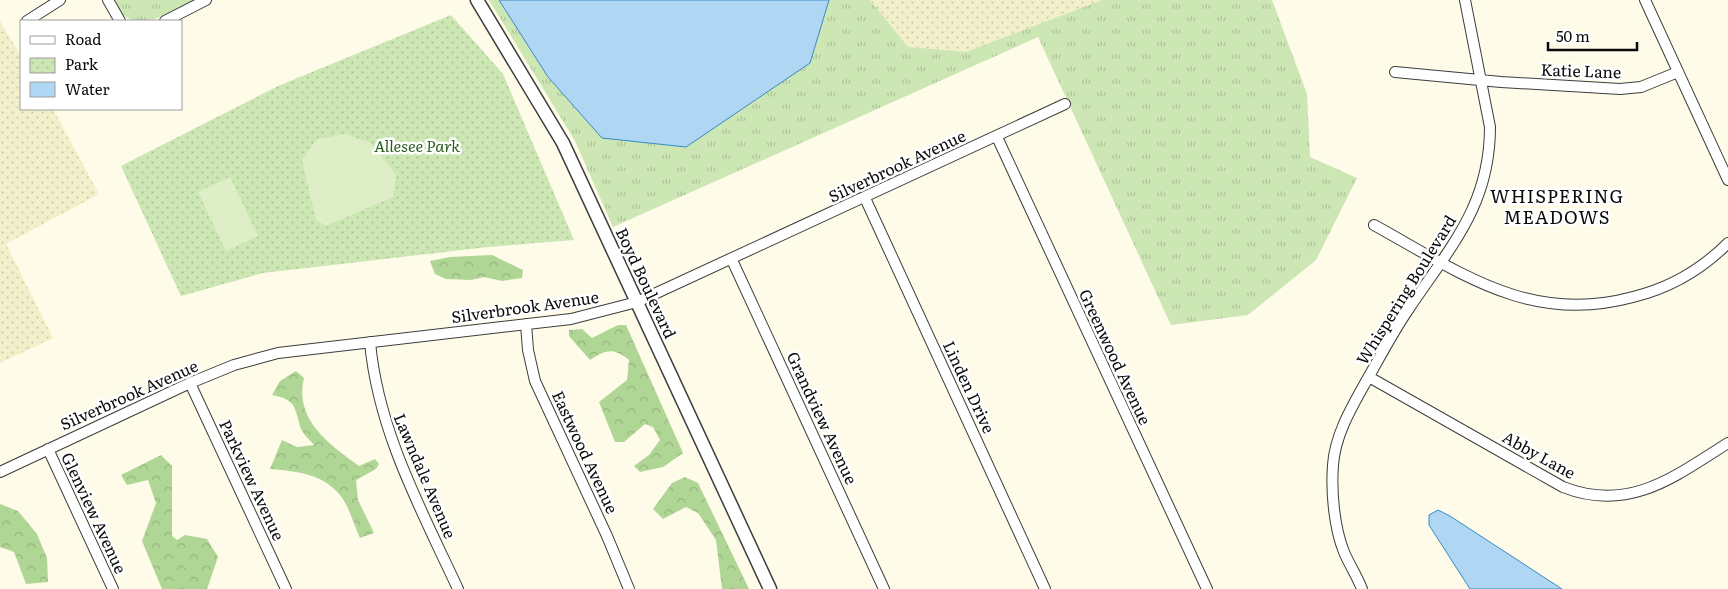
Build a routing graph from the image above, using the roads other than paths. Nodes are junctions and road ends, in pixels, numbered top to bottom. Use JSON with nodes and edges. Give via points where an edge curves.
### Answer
{"nodes":[{"id":1,"x":60,"y":0,"type":"edge"},
{"id":2,"x":108,"y":0,"type":"edge"},
{"id":3,"x":206,"y":0,"type":"edge"},
{"id":4,"x":477,"y":0,"type":"edge"},
{"id":5,"x":1465,"y":0,"type":"edge"},
{"id":6,"x":1646,"y":2,"type":"edge"},
{"id":7,"x":29,"y":20,"type":"edge"},
{"id":8,"x":119,"y":20,"type":"edge"},
{"id":9,"x":167,"y":20,"type":"edge"},
{"id":10,"x":1395,"y":72,"type":"dead end"},
{"id":11,"x":1678,"y":72,"type":"junction"},
{"id":12,"x":1480,"y":79,"type":"junction"},
{"id":13,"x":1065,"y":104,"type":"dead end"},
{"id":14,"x":996,"y":137,"type":"junction"},
{"id":15,"x":1728,"y":180,"type":"edge"},
{"id":16,"x":865,"y":198,"type":"junction"},
{"id":17,"x":1374,"y":225,"type":"dead end"},
{"id":18,"x":1728,"y":243,"type":"edge"},
{"id":19,"x":732,"y":260,"type":"junction"},
{"id":20,"x":1441,"y":262,"type":"junction"},
{"id":21,"x":637,"y":302,"type":"junction"},
{"id":22,"x":526,"y":324,"type":"junction"},
{"id":23,"x":370,"y":342,"type":"junction"},
{"id":24,"x":1369,"y":377,"type":"junction"},
{"id":25,"x":190,"y":383,"type":"junction"},
{"id":26,"x":1728,"y":443,"type":"edge"},
{"id":27,"x":48,"y":449,"type":"junction"},
{"id":28,"x":0,"y":472,"type":"edge"},
{"id":29,"x":113,"y":589,"type":"edge"},
{"id":30,"x":286,"y":589,"type":"edge"},
{"id":31,"x":458,"y":589,"type":"edge"},
{"id":32,"x":629,"y":589,"type":"edge"},
{"id":33,"x":770,"y":589,"type":"edge"},
{"id":34,"x":884,"y":589,"type":"edge"},
{"id":35,"x":1045,"y":589,"type":"edge"},
{"id":36,"x":1207,"y":589,"type":"edge"},
{"id":37,"x":1362,"y":589,"type":"edge"}],
"edges":[{"from":1,"to":7,"type":"street"},
{"from":2,"to":8,"type":"street"},
{"from":3,"to":9,"type":"street"},
{"from":4,"to":21,"type":"street","name":"Boyd Boulevard","via":[[563,142]]},
{"from":5,"to":12,"type":"street","name":"Whispering Boulevard"},
{"from":6,"to":11,"type":"street"},
{"from":10,"to":12,"type":"street","name":"Katie Lane"},
{"from":11,"to":12,"type":"street","name":"Katie Lane","via":[[1642,86],[1620,89]]},
{"from":11,"to":15,"type":"street"},
{"from":12,"to":20,"type":"street","name":"Whispering Boulevard","via":[[1490,127],[1484,183],[1466,224]]},
{"from":13,"to":14,"type":"street","name":"Silverbrook Avenue"},
{"from":14,"to":16,"type":"street","name":"Silverbrook Avenue"},
{"from":14,"to":36,"type":"street","name":"Greenwood Avenue"},
{"from":16,"to":19,"type":"street","name":"Silverbrook Avenue"},
{"from":16,"to":35,"type":"street","name":"Linden Drive"},
{"from":17,"to":20,"type":"street"},
{"from":18,"to":20,"type":"street","via":[[1714,257],[1678,281],[1649,293],[1593,306],[1535,302],[1517,297],[1478,282]]},
{"from":19,"to":21,"type":"street","name":"Silverbrook Avenue"},
{"from":19,"to":34,"type":"street","name":"Grandview Avenue"},
{"from":20,"to":24,"type":"street","name":"Whispering Boulevard","via":[[1397,327]]},
{"from":21,"to":22,"type":"street","name":"Silverbrook Avenue","via":[[571,319]]},
{"from":21,"to":33,"type":"street","name":"Boyd Boulevard"},
{"from":22,"to":23,"type":"street","name":"Silverbrook Avenue"},
{"from":22,"to":32,"type":"street","name":"Eastwood Avenue","via":[[535,381]]},
{"from":23,"to":25,"type":"street","name":"Silverbrook Avenue","via":[[256,358]]},
{"from":23,"to":31,"type":"street","name":"Lawndale Avenue","via":[[373,374],[392,444]]},
{"from":24,"to":26,"type":"street","name":"Abby Lane","via":[[1563,487],[1602,498],[1635,494],[1665,482]]},
{"from":24,"to":37,"type":"street","name":"Whispering Boulevard","via":[[1344,423],[1335,449],[1332,475],[1343,550]]},
{"from":25,"to":27,"type":"street","name":"Silverbrook Avenue"},
{"from":25,"to":30,"type":"street","name":"Parkview Avenue"},
{"from":27,"to":28,"type":"street","name":"Silverbrook Avenue"},
{"from":27,"to":29,"type":"street","name":"Glenview Avenue"}]}
